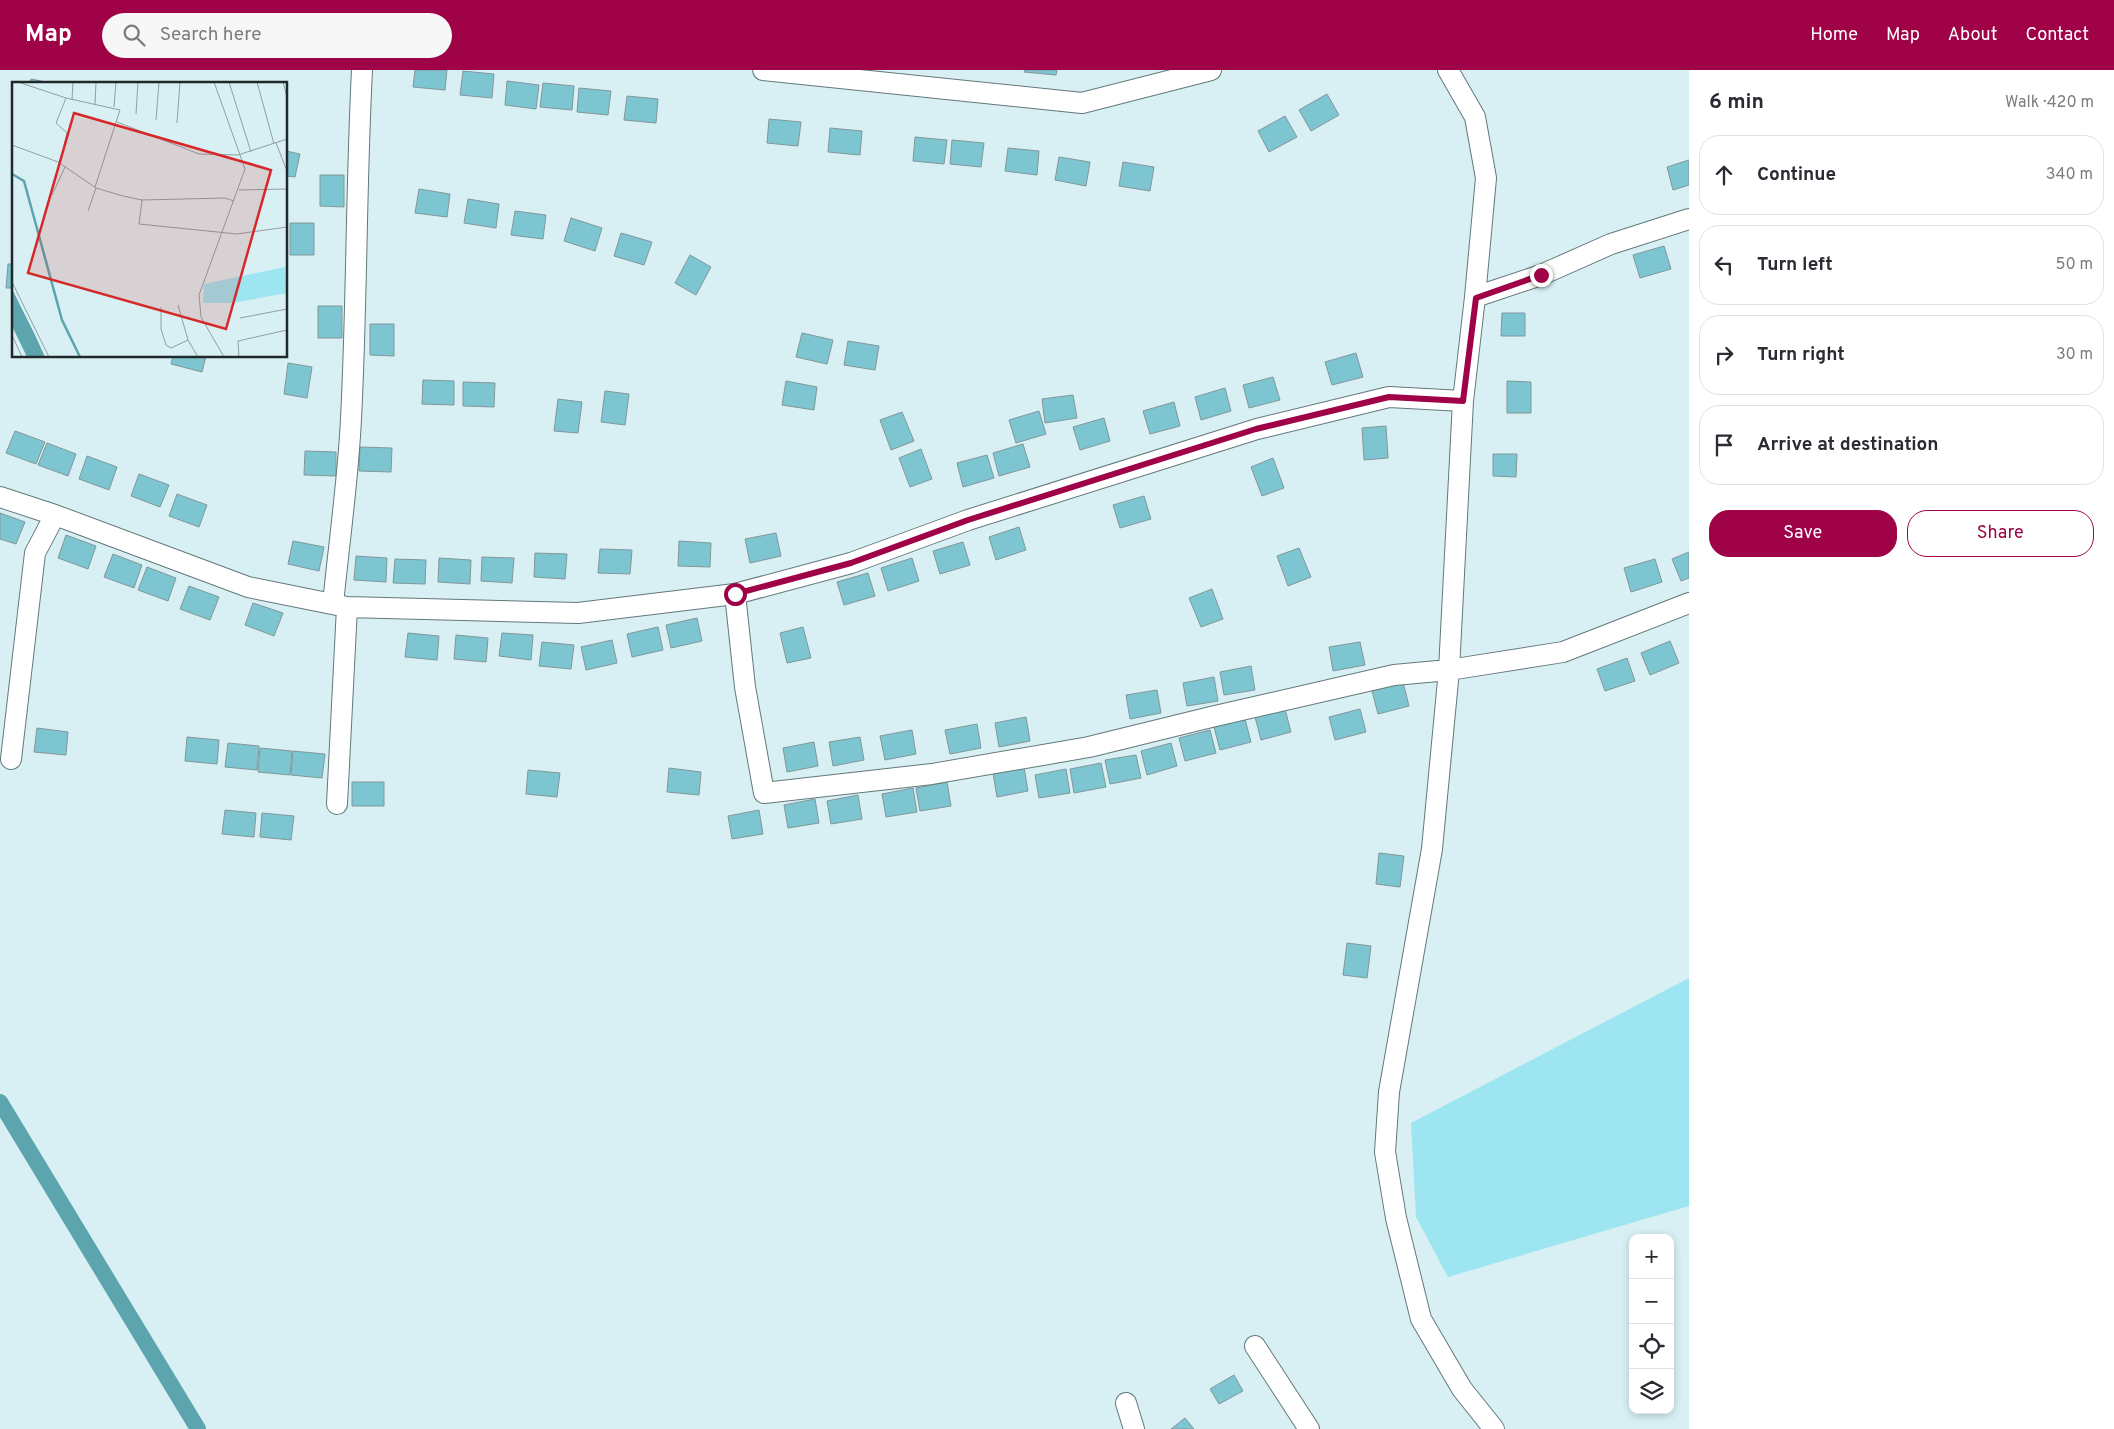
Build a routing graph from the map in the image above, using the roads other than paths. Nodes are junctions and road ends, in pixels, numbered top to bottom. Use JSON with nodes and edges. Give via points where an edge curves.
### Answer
{"nodes":[{"id":1,"x":362,"y":70,"type":"edge"},
{"id":2,"x":763,"y":70,"type":"edge"},
{"id":3,"x":1212,"y":70,"type":"edge"},
{"id":4,"x":1448,"y":70,"type":"edge"},
{"id":5,"x":1689,"y":219,"type":"edge"},
{"id":6,"x":1476,"y":298,"type":"junction"},
{"id":7,"x":1463,"y":401,"type":"junction"},
{"id":8,"x":1,"y":493,"type":"edge"},
{"id":9,"x":55,"y":515,"type":"junction"},
{"id":10,"x":735,"y":594,"type":"junction"},
{"id":11,"x":1689,"y":603,"type":"edge"},
{"id":12,"x":340,"y":606,"type":"junction"},
{"id":13,"x":1449,"y":670,"type":"junction"},
{"id":14,"x":11,"y":759,"type":"dead end"},
{"id":15,"x":337,"y":804,"type":"dead end"},
{"id":16,"x":1255,"y":1346,"type":"dead end"},
{"id":17,"x":1126,"y":1403,"type":"dead end"},
{"id":18,"x":1134,"y":1429,"type":"edge"},
{"id":19,"x":1309,"y":1429,"type":"edge"},
{"id":20,"x":1494,"y":1429,"type":"edge"}],
"edges":[{"from":1,"to":12,"type":"street","via":[[351,422]]},
{"from":2,"to":3,"type":"street","via":[[1082,103]]},
{"from":4,"to":6,"type":"street","via":[[1475,117],[1486,178]]},
{"from":5,"to":6,"type":"street","via":[[1611,244],[1541,275]]},
{"from":6,"to":7,"type":"street"},
{"from":7,"to":10,"type":"street","via":[[1389,397],[1256,429],[968,520],[851,563]]},
{"from":7,"to":13,"type":"street"},
{"from":8,"to":9,"type":"street"},
{"from":9,"to":12,"type":"street","via":[[248,587]]},
{"from":9,"to":14,"type":"street","via":[[35,553]]},
{"from":10,"to":12,"type":"street","via":[[578,613]]},
{"from":10,"to":13,"type":"street","via":[[745,687],[764,793],[932,774],[1089,747],[1394,675]]},
{"from":11,"to":13,"type":"street","via":[[1563,652]]},
{"from":12,"to":15,"type":"street"},
{"from":13,"to":20,"type":"street","via":[[1432,849],[1389,1092],[1385,1152],[1396,1218],[1421,1318],[1462,1389]]},
{"from":16,"to":19,"type":"street"},
{"from":17,"to":18,"type":"street"}]}
